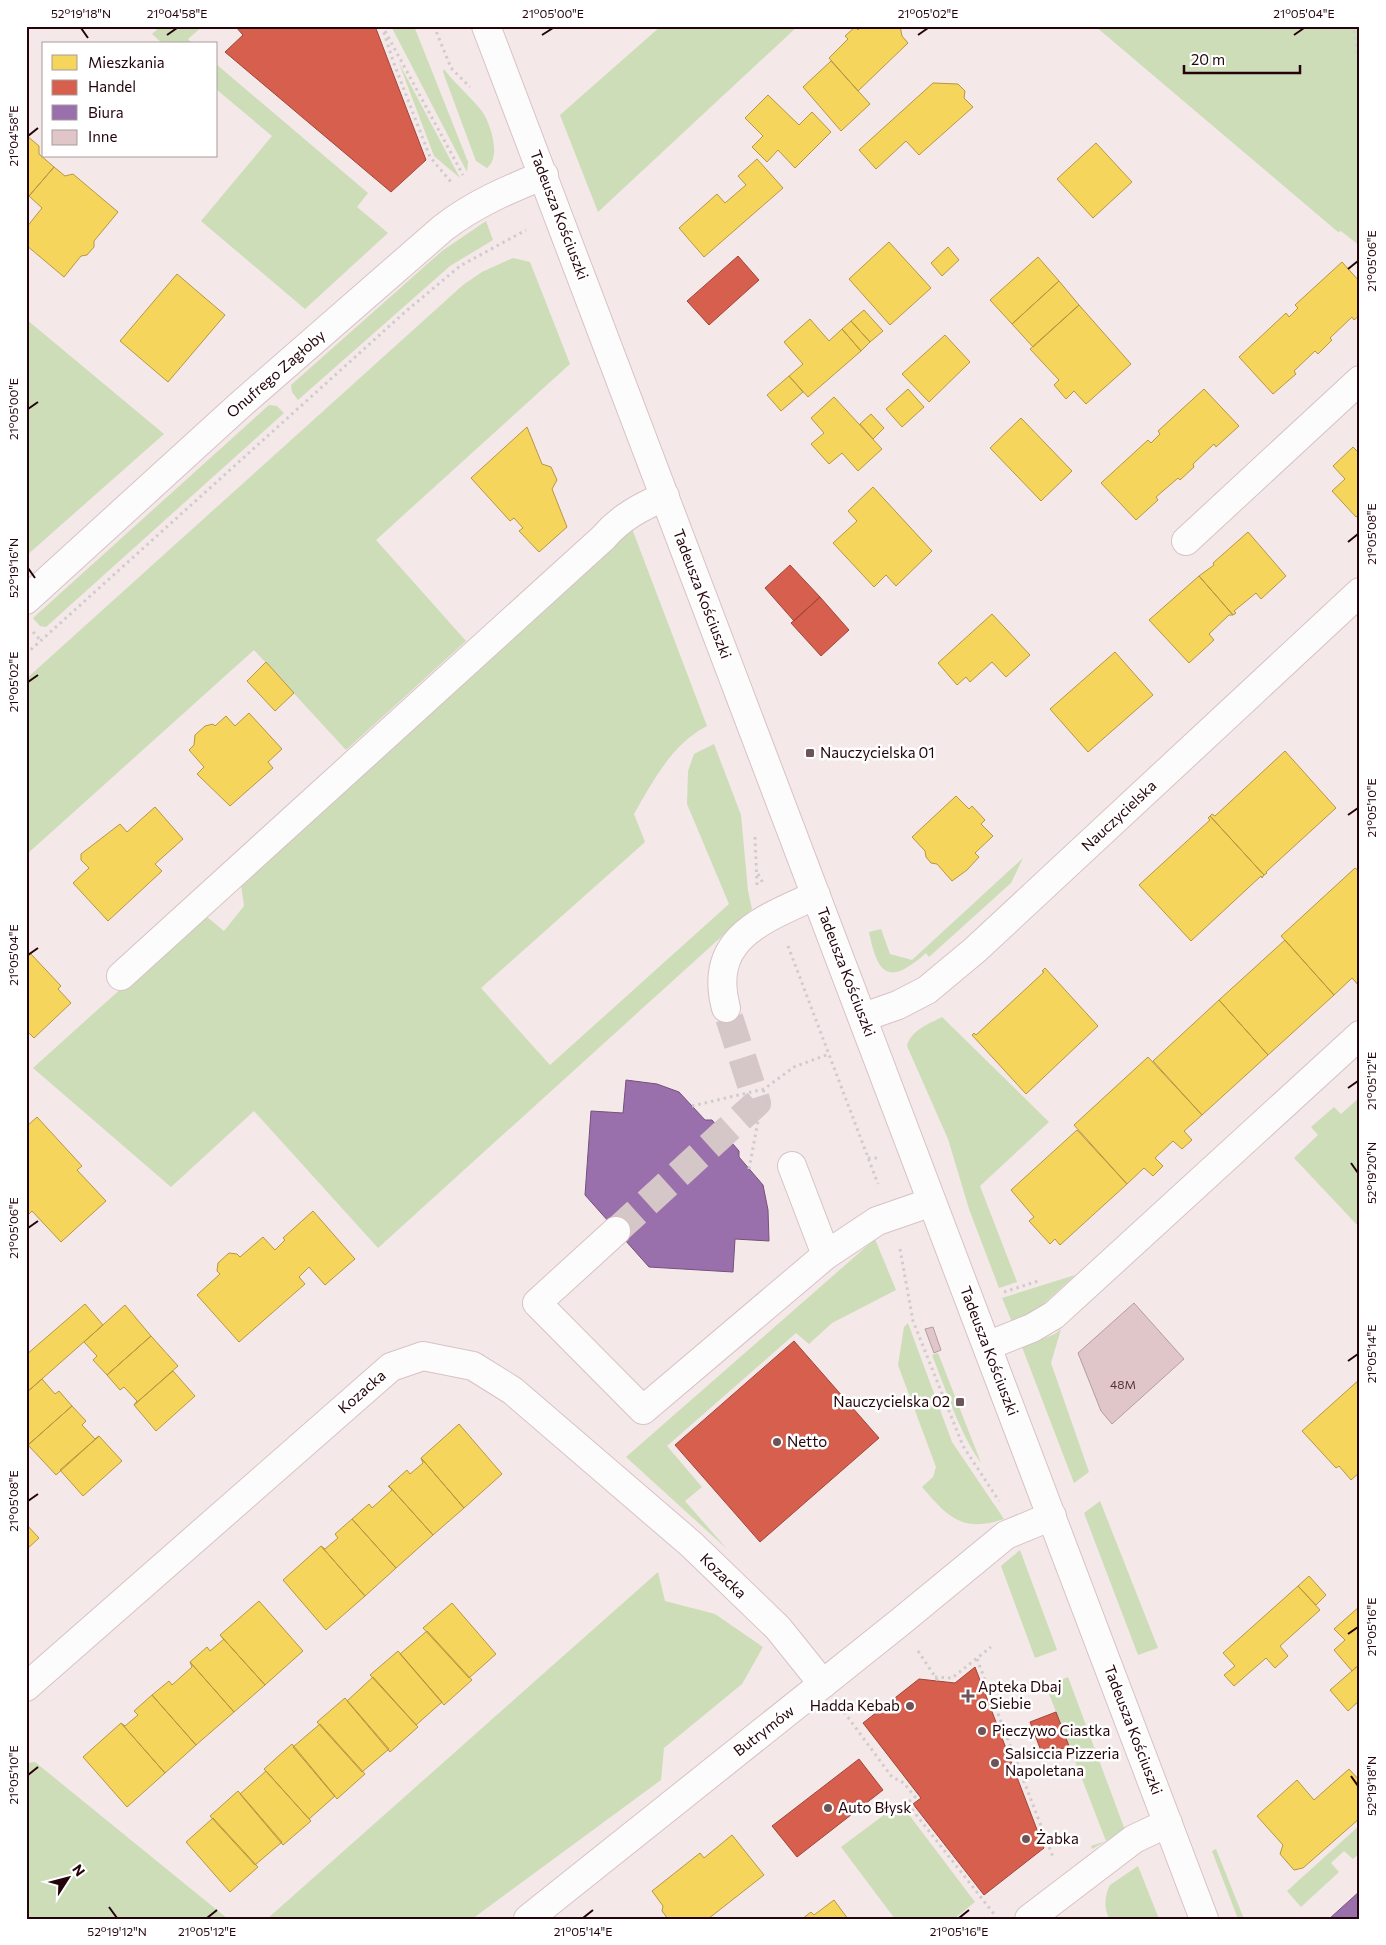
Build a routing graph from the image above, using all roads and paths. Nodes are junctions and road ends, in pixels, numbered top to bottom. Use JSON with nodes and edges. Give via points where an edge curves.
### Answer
{"nodes":[{"id":1,"x":382,"y":26,"type":"edge"},
{"id":2,"x":486,"y":26,"type":"edge"},
{"id":3,"x":1359,"y":26,"type":"edge"},
{"id":4,"x":1360,"y":68,"type":"edge"},
{"id":5,"x":544,"y":175,"type":"junction"},
{"id":6,"x":467,"y":183,"type":"dead end"},
{"id":7,"x":457,"y":188,"type":"dead end"},
{"id":8,"x":526,"y":230,"type":"dead end"},
{"id":9,"x":1360,"y":380,"type":"edge"},
{"id":10,"x":665,"y":496,"type":"junction"},
{"id":11,"x":1186,"y":541,"type":"dead end"},
{"id":12,"x":1360,"y":592,"type":"edge"},
{"id":13,"x":26,"y":600,"type":"edge"},
{"id":14,"x":26,"y":654,"type":"edge"},
{"id":15,"x":816,"y":895,"type":"junction"},
{"id":16,"x":786,"y":940,"type":"dead end"},
{"id":17,"x":121,"y":976,"type":"dead end"},
{"id":18,"x":726,"y":1008,"type":"tunnel mouth"},
{"id":19,"x":864,"y":1017,"type":"junction"},
{"id":20,"x":1360,"y":1035,"type":"edge"},
{"id":21,"x":829,"y":1054,"type":"junction"},
{"id":22,"x":764,"y":1089,"type":"junction"},
{"id":23,"x":692,"y":1106,"type":"dead end"},
{"id":24,"x":792,"y":1166,"type":"dead end"},
{"id":25,"x":749,"y":1169,"type":"dead end"},
{"id":26,"x":880,"y":1191,"type":"dead end"},
{"id":27,"x":932,"y":1202,"type":"junction"},
{"id":28,"x":616,"y":1231,"type":"tunnel mouth"},
{"id":29,"x":899,"y":1243,"type":"dead end"},
{"id":30,"x":826,"y":1255,"type":"junction"},
{"id":31,"x":913,"y":1321,"type":"dead end"},
{"id":32,"x":987,"y":1346,"type":"junction"},
{"id":33,"x":1052,"y":1516,"type":"junction"},
{"id":34,"x":991,"y":1648,"type":"dead end"},
{"id":35,"x":977,"y":1659,"type":"junction"},
{"id":36,"x":935,"y":1677,"type":"dead end"},
{"id":37,"x":823,"y":1684,"type":"junction"},
{"id":38,"x":1004,"y":1686,"type":"dead end"},
{"id":39,"x":26,"y":1687,"type":"edge"},
{"id":40,"x":985,"y":1687,"type":"junction"},
{"id":41,"x":1168,"y":1823,"type":"junction"},
{"id":42,"x":1066,"y":1891,"type":"junction"},
{"id":43,"x":528,"y":1919,"type":"edge"},
{"id":44,"x":998,"y":1919,"type":"edge"},
{"id":45,"x":1029,"y":1919,"type":"edge"},
{"id":46,"x":1204,"y":1919,"type":"edge"}],
"edges":[{"from":1,"to":6,"type":"path"},
{"from":1,"to":7,"type":"path","via":[[430,157]]},
{"from":2,"to":5,"type":"street","name":"Tadeusza Kościuszki"},
{"from":3,"to":4,"type":"path","via":[[1354,32]]},
{"from":5,"to":10,"type":"street","name":"Tadeusza Kościuszki"},
{"from":5,"to":13,"type":"street","name":"Onufrego Zagłoby","via":[[466,210],[443,228],[240,405]]},
{"from":8,"to":14,"type":"path","via":[[460,266],[405,312]]},
{"from":9,"to":11,"type":"street"},
{"from":10,"to":15,"type":"street","name":"Tadeusza Kościuszki"},
{"from":10,"to":17,"type":"street","via":[[634,509],[614,525]]},
{"from":12,"to":19,"type":"street","name":"Nauczycielska","via":[[975,950],[917,997]]},
{"from":15,"to":18,"type":"street","via":[[757,923],[733,944],[723,974]]},
{"from":15,"to":19,"type":"street","name":"Tadeusza Kościuszki"},
{"from":16,"to":21,"type":"path"},
{"from":19,"to":27,"type":"street","name":"Tadeusza Kościuszki"},
{"from":20,"to":32,"type":"street","via":[[1054,1314],[1032,1328]]},
{"from":21,"to":22,"type":"path","via":[[794,1067]]},
{"from":21,"to":26,"type":"path"},
{"from":22,"to":23,"type":"path"},
{"from":22,"to":25,"type":"path"},
{"from":24,"to":30,"type":"street"},
{"from":27,"to":30,"type":"street","via":[[876,1221]]},
{"from":27,"to":32,"type":"street","name":"Tadeusza Kościuszki"},
{"from":28,"to":30,"type":"street","via":[[537,1303],[644,1410]]},
{"from":29,"to":31,"type":"path"},
{"from":32,"to":33,"type":"street","name":"Tadeusza Kościuszki"},
{"from":33,"to":37,"type":"street","name":"Butrymów","via":[[1006,1535]]},
{"from":33,"to":41,"type":"street","name":"Tadeusza Kościuszki"},
{"from":34,"to":35,"type":"path"},
{"from":35,"to":36,"type":"path","via":[[952,1678]]},
{"from":35,"to":40,"type":"path"},
{"from":37,"to":39,"type":"street","name":"Kozacka","via":[[778,1628],[692,1545],[513,1391],[473,1366],[423,1356],[390,1367]]},
{"from":37,"to":43,"type":"street","name":"Butrymów"},
{"from":37,"to":44,"type":"path","via":[[892,1777],[904,1782],[915,1797],[907,1803]]},
{"from":38,"to":40,"type":"path"},
{"from":40,"to":42,"type":"path"},
{"from":41,"to":42,"type":"street","via":[[1134,1839]]},
{"from":41,"to":46,"type":"street","name":"Tadeusza Kościuszki"},
{"from":42,"to":45,"type":"street"}]}
